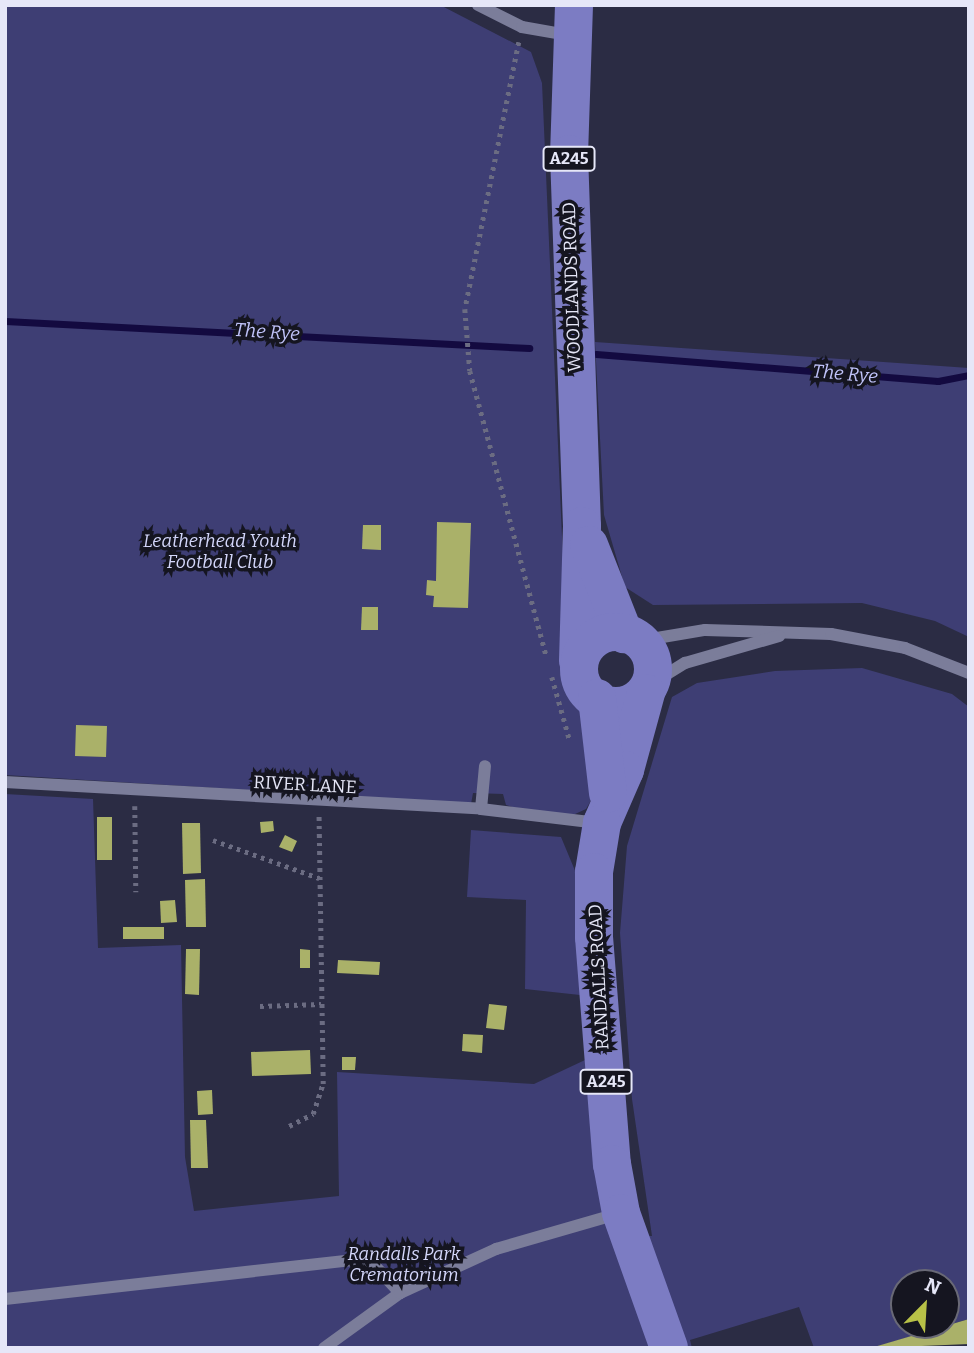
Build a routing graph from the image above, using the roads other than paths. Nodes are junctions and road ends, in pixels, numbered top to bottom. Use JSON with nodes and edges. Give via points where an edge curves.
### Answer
{"nodes":[{"id":1,"x":478,"y":5,"type":"edge"},
{"id":2,"x":573,"y":20,"type":"edge"},
{"id":3,"x":582,"y":526,"type":"junction"},
{"id":4,"x":786,"y":634,"type":"junction"},
{"id":5,"x":632,"y":637,"type":"junction"},
{"id":6,"x":578,"y":661,"type":"junction"},
{"id":7,"x":969,"y":673,"type":"edge"},
{"id":8,"x":648,"y":688,"type":"junction"},
{"id":9,"x":597,"y":698,"type":"junction"},
{"id":10,"x":485,"y":766,"type":"dead end"},
{"id":11,"x":5,"y":782,"type":"edge"},
{"id":12,"x":481,"y":809,"type":"junction"},
{"id":13,"x":605,"y":816,"type":"junction"},
{"id":14,"x":621,"y":1213,"type":"junction"},
{"id":15,"x":400,"y":1293,"type":"junction"},
{"id":16,"x":5,"y":1299,"type":"edge"},
{"id":17,"x":324,"y":1348,"type":"edge"},
{"id":18,"x":669,"y":1348,"type":"edge"}],
"edges":[{"from":1,"to":2,"type":"lane","via":[[522,27]]},
{"from":2,"to":3,"type":"main road","name":"WOODLANDS ROAD","number":"A245","via":[[571,313]]},
{"from":3,"to":5,"type":"main road","name":"WOODLANDS ROAD","number":"A245"},
{"from":3,"to":6,"type":"main road","name":"WOODLANDS ROAD","number":"A245"},
{"from":4,"to":5,"type":"lane","via":[[705,630]]},
{"from":4,"to":7,"type":"lane","via":[[831,634],[905,648]]},
{"from":4,"to":8,"type":"lane","via":[[685,663]]},
{"from":5,"to":6,"type":"main road","via":[[592,640]]},
{"from":5,"to":8,"type":"main road","via":[[653,660]]},
{"from":6,"to":9,"type":"main road","via":[[581,684]]},
{"from":8,"to":9,"type":"main road","via":[[617,705]]},
{"from":8,"to":13,"type":"main road","number":"A245","via":[[625,770]]},
{"from":9,"to":13,"type":"main road","number":"A245","via":[[606,739]]},
{"from":10,"to":12,"type":"lane"},
{"from":11,"to":12,"type":"lane","name":"RIVER LANE","via":[[318,804]]},
{"from":12,"to":13,"type":"lane","name":"RIVER LANE"},
{"from":13,"to":14,"type":"main road","name":"RANDALLS ROAD","number":"A245","via":[[594,872],[594,937]]},
{"from":14,"to":15,"type":"lane","via":[[496,1249]]},
{"from":14,"to":18,"type":"main road","name":"RANDALLS ROAD","number":"A245"},
{"from":15,"to":16,"type":"lane","via":[[375,1266],[352,1260]]},
{"from":15,"to":17,"type":"lane"}]}
